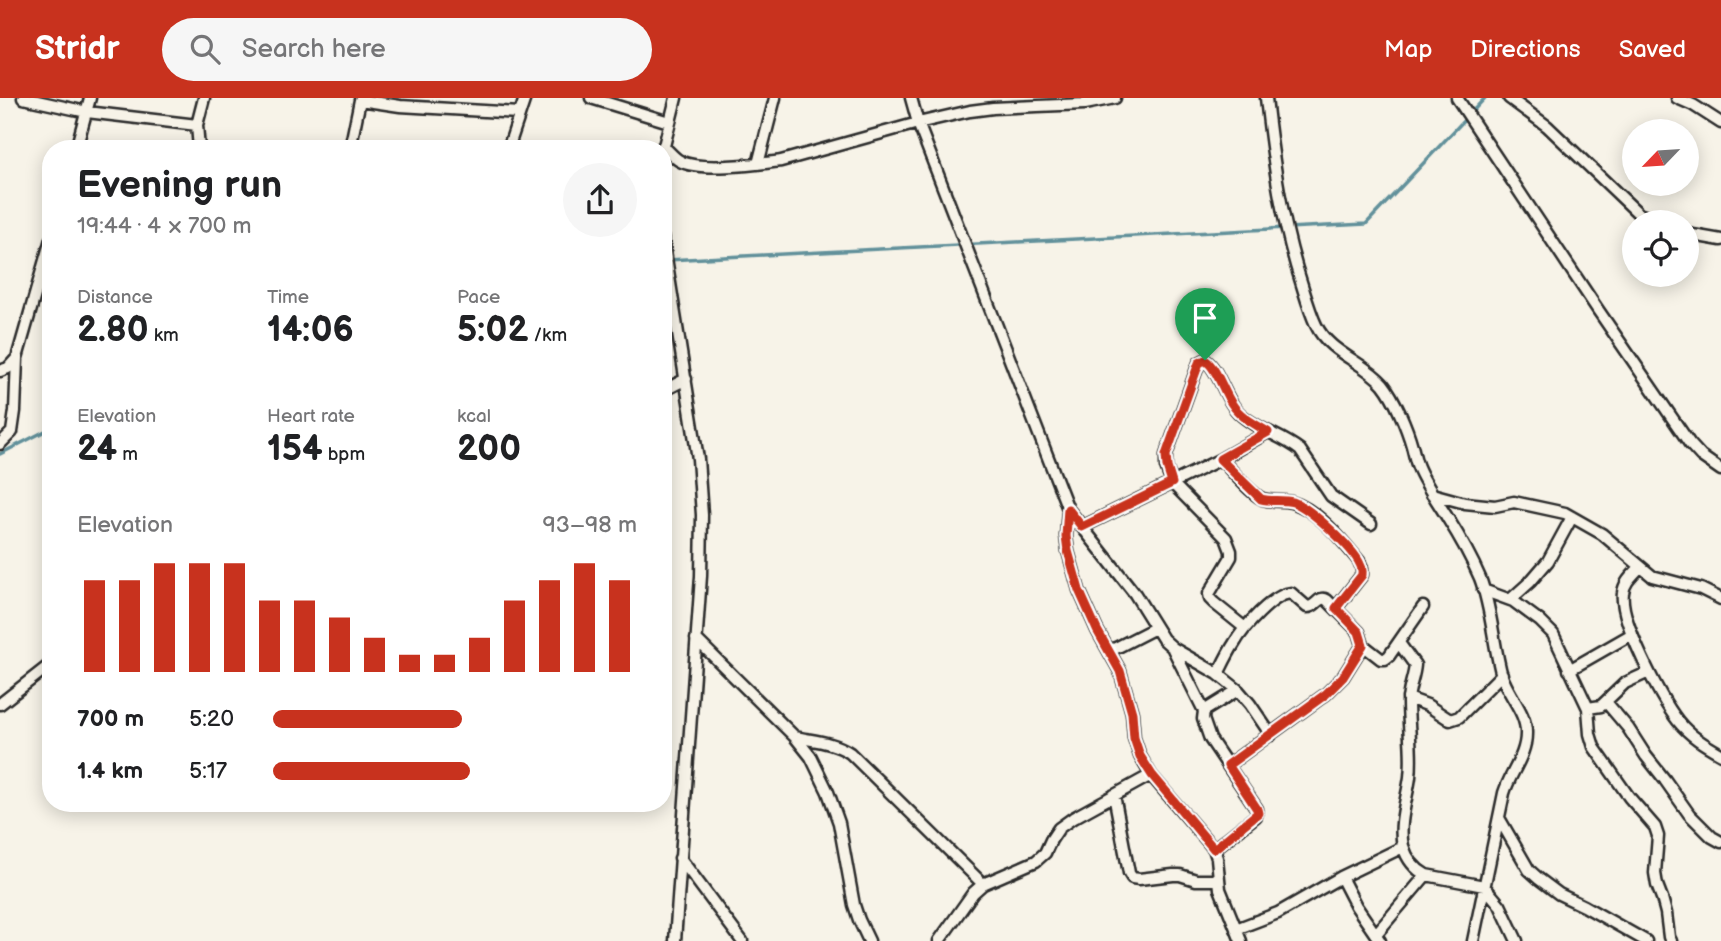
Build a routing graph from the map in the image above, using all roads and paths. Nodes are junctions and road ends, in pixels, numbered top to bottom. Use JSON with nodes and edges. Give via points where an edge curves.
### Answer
{"nodes":[{"id":1,"x":23,"y":98,"type":"edge"},
{"id":2,"x":90,"y":98,"type":"edge"},
{"id":3,"x":204,"y":98,"type":"edge"},
{"id":4,"x":525,"y":98,"type":"edge"},
{"id":5,"x":591,"y":98,"type":"edge"},
{"id":6,"x":676,"y":98,"type":"edge"},
{"id":7,"x":775,"y":98,"type":"edge"},
{"id":8,"x":911,"y":98,"type":"edge"},
{"id":9,"x":1115,"y":98,"type":"edge"},
{"id":10,"x":1266,"y":98,"type":"edge"},
{"id":11,"x":1457,"y":98,"type":"edge"},
{"id":12,"x":1509,"y":98,"type":"edge"},
{"id":13,"x":1677,"y":98,"type":"edge"},
{"id":14,"x":357,"y":99,"type":"edge"},
{"id":15,"x":87,"y":112,"type":"junction"},
{"id":16,"x":519,"y":113,"type":"junction"},
{"id":17,"x":669,"y":122,"type":"junction"},
{"id":18,"x":918,"y":122,"type":"junction"},
{"id":19,"x":1721,"y":123,"type":"edge"},
{"id":20,"x":197,"y":125,"type":"junction"},
{"id":21,"x":79,"y":140,"type":"edge"},
{"id":22,"x":198,"y":140,"type":"edge"},
{"id":23,"x":351,"y":140,"type":"edge"},
{"id":24,"x":511,"y":140,"type":"edge"},
{"id":25,"x":665,"y":140,"type":"edge"},
{"id":26,"x":672,"y":155,"type":"edge"},
{"id":27,"x":758,"y":163,"type":"junction"},
{"id":28,"x":1635,"y":210,"type":"edge"},
{"id":29,"x":1699,"y":236,"type":"edge"},
{"id":30,"x":1721,"y":240,"type":"edge"},
{"id":31,"x":42,"y":270,"type":"edge"},
{"id":32,"x":672,"y":294,"type":"edge"},
{"id":33,"x":17,"y":358,"type":"junction"},
{"id":34,"x":0,"y":371,"type":"edge"},
{"id":35,"x":686,"y":379,"type":"junction"},
{"id":36,"x":672,"y":386,"type":"edge"},
{"id":37,"x":1268,"y":432,"type":"junction"},
{"id":38,"x":0,"y":444,"type":"edge"},
{"id":39,"x":1220,"y":459,"type":"junction"},
{"id":40,"x":1721,"y":470,"type":"edge"},
{"id":41,"x":1172,"y":483,"type":"junction"},
{"id":42,"x":1432,"y":494,"type":"junction"},
{"id":43,"x":1068,"y":509,"type":"junction"},
{"id":44,"x":1572,"y":517,"type":"junction"},
{"id":45,"x":1371,"y":524,"type":"dead end"},
{"id":46,"x":1082,"y":527,"type":"junction"},
{"id":47,"x":1640,"y":567,"type":"junction"},
{"id":48,"x":1483,"y":590,"type":"junction"},
{"id":49,"x":1721,"y":599,"type":"edge"},
{"id":50,"x":1510,"y":600,"type":"junction"},
{"id":51,"x":1423,"y":607,"type":"dead end"},
{"id":52,"x":1336,"y":608,"type":"junction"},
{"id":53,"x":1155,"y":628,"type":"junction"},
{"id":54,"x":1245,"y":628,"type":"junction"},
{"id":55,"x":1632,"y":634,"type":"junction"},
{"id":56,"x":696,"y":639,"type":"junction"},
{"id":57,"x":1399,"y":643,"type":"junction"},
{"id":58,"x":1363,"y":645,"type":"junction"},
{"id":59,"x":1173,"y":648,"type":"junction"},
{"id":60,"x":1110,"y":651,"type":"junction"},
{"id":61,"x":1569,"y":670,"type":"junction"},
{"id":62,"x":42,"y":671,"type":"edge"},
{"id":63,"x":1649,"y":672,"type":"junction"},
{"id":64,"x":1218,"y":674,"type":"junction"},
{"id":65,"x":1502,"y":674,"type":"junction"},
{"id":66,"x":1238,"y":690,"type":"junction"},
{"id":67,"x":1408,"y":698,"type":"junction"},
{"id":68,"x":1606,"y":702,"type":"junction"},
{"id":69,"x":0,"y":704,"type":"edge"},
{"id":70,"x":1588,"y":708,"type":"junction"},
{"id":71,"x":1204,"y":711,"type":"junction"},
{"id":72,"x":1271,"y":735,"type":"junction"},
{"id":73,"x":795,"y":737,"type":"junction"},
{"id":74,"x":1721,"y":754,"type":"edge"},
{"id":75,"x":1228,"y":765,"type":"junction"},
{"id":76,"x":1152,"y":775,"type":"junction"},
{"id":77,"x":1114,"y":795,"type":"junction"},
{"id":78,"x":1499,"y":818,"type":"junction"},
{"id":79,"x":1721,"y":842,"type":"edge"},
{"id":80,"x":1404,"y":847,"type":"junction"},
{"id":81,"x":1214,"y":849,"type":"junction"},
{"id":82,"x":680,"y":859,"type":"junction"},
{"id":83,"x":1426,"y":875,"type":"junction"},
{"id":84,"x":1341,"y":877,"type":"junction"},
{"id":85,"x":1219,"y":880,"type":"junction"},
{"id":86,"x":983,"y":884,"type":"junction"},
{"id":87,"x":1484,"y":887,"type":"junction"},
{"id":88,"x":1237,"y":929,"type":"junction"},
{"id":89,"x":1378,"y":938,"type":"edge"},
{"id":90,"x":675,"y":941,"type":"edge"},
{"id":91,"x":742,"y":941,"type":"edge"},
{"id":92,"x":869,"y":941,"type":"edge"},
{"id":93,"x":939,"y":941,"type":"edge"},
{"id":94,"x":1241,"y":941,"type":"edge"},
{"id":95,"x":1472,"y":941,"type":"edge"},
{"id":96,"x":1517,"y":941,"type":"edge"},
{"id":97,"x":1646,"y":941,"type":"edge"},
{"id":98,"x":1671,"y":941,"type":"edge"}],
"edges":[{"from":1,"to":15,"type":"street"},
{"from":2,"to":15,"type":"street"},
{"from":3,"to":20,"type":"street"},
{"from":4,"to":16,"type":"street"},
{"from":5,"to":17,"type":"street"},
{"from":6,"to":17,"type":"street"},
{"from":7,"to":27,"type":"street"},
{"from":8,"to":18,"type":"street"},
{"from":9,"to":18,"type":"street","via":[[1085,104],[993,108]]},
{"from":10,"to":42,"type":"street","via":[[1279,196],[1316,325],[1325,339],[1383,385]]},
{"from":11,"to":40,"type":"street","via":[[1690,444]]},
{"from":12,"to":28,"type":"street","via":[[1547,126]]},
{"from":13,"to":19,"type":"street"},
{"from":14,"to":16,"type":"street"},
{"from":14,"to":23,"type":"street"},
{"from":15,"to":20,"type":"street"},
{"from":15,"to":21,"type":"street"},
{"from":16,"to":24,"type":"street"},
{"from":17,"to":25,"type":"street"},
{"from":18,"to":27,"type":"street","via":[[781,161]]},
{"from":18,"to":43,"type":"street"},
{"from":20,"to":22,"type":"street"},
{"from":26,"to":27,"type":"street","via":[[700,166]]},
{"from":29,"to":30,"type":"street"},
{"from":31,"to":33,"type":"street"},
{"from":32,"to":35,"type":"street"},
{"from":33,"to":34,"type":"street"},
{"from":33,"to":38,"type":"street","via":[[12,432]]},
{"from":35,"to":36,"type":"street"},
{"from":35,"to":56,"type":"street","via":[[702,515]]},
{"from":37,"to":39,"type":"street"},
{"from":37,"to":41,"type":"street","via":[[1238,413],[1211,364],[1199,363],[1166,455]]},
{"from":37,"to":45,"type":"street","via":[[1300,450],[1331,496]]},
{"from":39,"to":41,"type":"street"},
{"from":39,"to":52,"type":"street","via":[[1261,499],[1293,502],[1319,518],[1359,561],[1362,575]]},
{"from":41,"to":46,"type":"street"},
{"from":41,"to":54,"type":"street","via":[[1226,538],[1231,557],[1210,599]]},
{"from":42,"to":44,"type":"street","via":[[1465,503],[1540,506]]},
{"from":42,"to":48,"type":"street"},
{"from":43,"to":46,"type":"street"},
{"from":43,"to":60,"type":"street","via":[[1068,551],[1079,590]]},
{"from":44,"to":47,"type":"street","via":[[1602,534]]},
{"from":44,"to":50,"type":"street","via":[[1548,561]]},
{"from":46,"to":53,"type":"street","via":[[1135,594]]},
{"from":47,"to":49,"type":"street","via":[[1652,576]]},
{"from":47,"to":55,"type":"street","via":[[1623,593]]},
{"from":48,"to":50,"type":"street"},
{"from":48,"to":65,"type":"street"},
{"from":50,"to":61,"type":"street","via":[[1553,634]]},
{"from":51,"to":57,"type":"street"},
{"from":52,"to":54,"type":"street","via":[[1324,598],[1307,607],[1287,593]]},
{"from":52,"to":58,"type":"street","via":[[1359,632]]},
{"from":53,"to":59,"type":"street"},
{"from":53,"to":60,"type":"street"},
{"from":54,"to":64,"type":"street"},
{"from":55,"to":61,"type":"street"},
{"from":55,"to":63,"type":"street"},
{"from":56,"to":73,"type":"street"},
{"from":56,"to":82,"type":"street"},
{"from":57,"to":58,"type":"street","via":[[1385,659]]},
{"from":57,"to":67,"type":"street","via":[[1415,665]]},
{"from":58,"to":72,"type":"street","via":[[1326,694]]},
{"from":59,"to":64,"type":"street"},
{"from":59,"to":71,"type":"street"},
{"from":60,"to":76,"type":"street","via":[[1127,694],[1140,756]]},
{"from":61,"to":70,"type":"street"},
{"from":62,"to":69,"type":"street"},
{"from":63,"to":68,"type":"street","via":[[1625,683]]},
{"from":63,"to":74,"type":"street","via":[[1678,721]]},
{"from":64,"to":66,"type":"street"},
{"from":65,"to":67,"type":"street","via":[[1454,720]]},
{"from":65,"to":78,"type":"street","via":[[1526,733]]},
{"from":66,"to":71,"type":"street"},
{"from":66,"to":72,"type":"street"},
{"from":67,"to":80,"type":"street","via":[[1410,774]]},
{"from":68,"to":70,"type":"street"},
{"from":68,"to":79,"type":"street","via":[[1689,814]]},
{"from":70,"to":98,"type":"street","via":[[1594,747],[1655,827],[1655,873]]},
{"from":71,"to":75,"type":"street","via":[[1204,727]]},
{"from":72,"to":75,"type":"street"},
{"from":73,"to":86,"type":"street","via":[[832,744],[850,753]]},
{"from":73,"to":92,"type":"street","via":[[828,792],[839,823],[854,905]]},
{"from":75,"to":81,"type":"street","via":[[1258,813]]},
{"from":76,"to":77,"type":"street"},
{"from":76,"to":81,"type":"street"},
{"from":77,"to":85,"type":"street","via":[[1132,878],[1173,874]]},
{"from":77,"to":86,"type":"street","via":[[1059,828],[1036,860]]},
{"from":78,"to":87,"type":"street"},
{"from":78,"to":97,"type":"street","via":[[1521,859],[1539,879]]},
{"from":80,"to":83,"type":"street","via":[[1410,862]]},
{"from":80,"to":84,"type":"street"},
{"from":81,"to":85,"type":"street"},
{"from":82,"to":90,"type":"street"},
{"from":82,"to":91,"type":"street"},
{"from":83,"to":87,"type":"street"},
{"from":83,"to":89,"type":"street"},
{"from":84,"to":88,"type":"street","via":[[1278,913]]},
{"from":84,"to":89,"type":"street"},
{"from":85,"to":88,"type":"street"},
{"from":86,"to":93,"type":"street"},
{"from":87,"to":95,"type":"street"},
{"from":87,"to":96,"type":"street","via":[[1500,905]]},
{"from":88,"to":94,"type":"street"}]}
